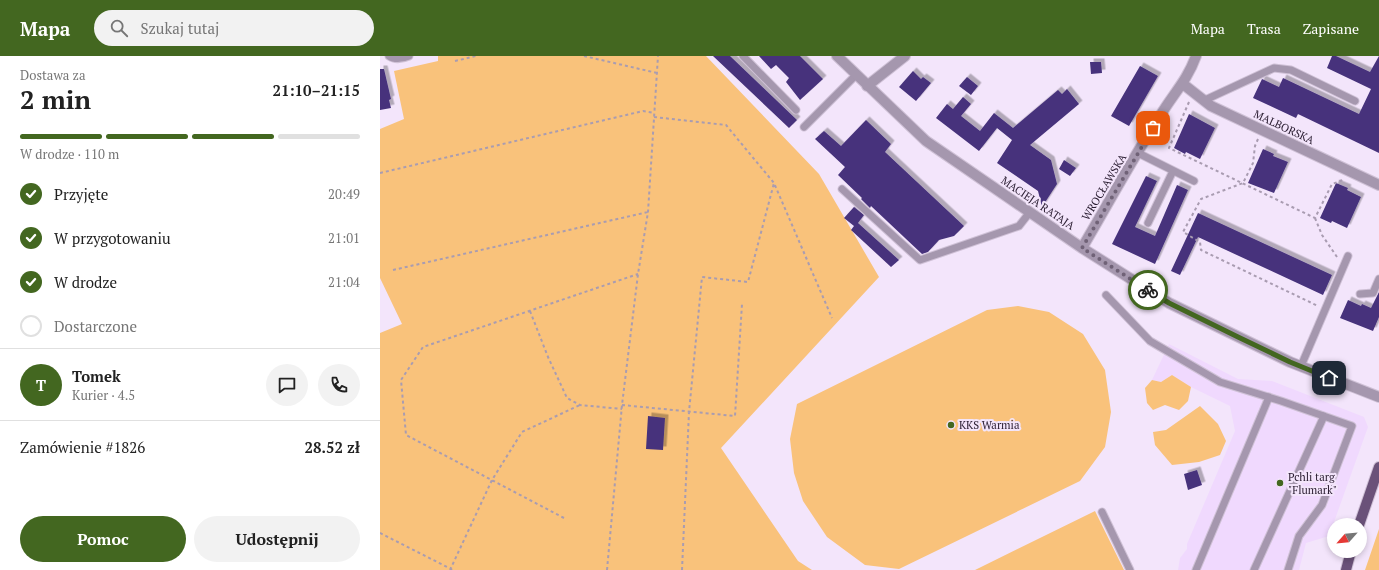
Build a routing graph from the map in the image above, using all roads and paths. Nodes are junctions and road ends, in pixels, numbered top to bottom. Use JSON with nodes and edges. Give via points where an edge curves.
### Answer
{"nodes":[{"id":1,"x":389,"y":56,"type":"edge"},
{"id":2,"x":409,"y":56,"type":"edge"},
{"id":3,"x":476,"y":56,"type":"edge"},
{"id":4,"x":584,"y":56,"type":"edge"},
{"id":5,"x":658,"y":56,"type":"edge"},
{"id":6,"x":742,"y":56,"type":"edge"},
{"id":7,"x":837,"y":56,"type":"edge"},
{"id":8,"x":905,"y":56,"type":"edge"},
{"id":9,"x":1196,"y":56,"type":"edge"},
{"id":10,"x":455,"y":61,"type":"dead end"},
{"id":11,"x":657,"y":73,"type":"junction"},
{"id":12,"x":856,"y":75,"type":"junction"},
{"id":13,"x":1183,"y":84,"type":"junction"},
{"id":14,"x":867,"y":86,"type":"junction"},
{"id":15,"x":1190,"y":101,"type":"dead end"},
{"id":16,"x":1355,"y":101,"type":"dead end"},
{"id":17,"x":1208,"y":103,"type":"junction"},
{"id":18,"x":796,"y":110,"type":"dead end"},
{"id":19,"x":654,"y":113,"type":"junction"},
{"id":20,"x":654,"y":116,"type":"junction"},
{"id":21,"x":804,"y":128,"type":"dead end"},
{"id":22,"x":1263,"y":130,"type":"junction"},
{"id":23,"x":1138,"y":153,"type":"junction"},
{"id":24,"x":1173,"y":171,"type":"junction"},
{"id":25,"x":380,"y":173,"type":"edge"},
{"id":26,"x":1356,"y":174,"type":"junction"},
{"id":27,"x":1194,"y":182,"type":"dead end"},
{"id":28,"x":1243,"y":183,"type":"junction"},
{"id":29,"x":774,"y":184,"type":"junction"},
{"id":30,"x":1379,"y":184,"type":"edge"},
{"id":31,"x":842,"y":188,"type":"dead end"},
{"id":32,"x":648,"y":212,"type":"junction"},
{"id":33,"x":1030,"y":212,"type":"junction"},
{"id":34,"x":1315,"y":218,"type":"junction"},
{"id":35,"x":1148,"y":223,"type":"dead end"},
{"id":36,"x":1082,"y":248,"type":"junction"},
{"id":37,"x":1348,"y":256,"type":"dead end"},
{"id":38,"x":1341,"y":263,"type":"dead end"},
{"id":39,"x":393,"y":270,"type":"dead end"},
{"id":40,"x":638,"y":274,"type":"junction"},
{"id":41,"x":1379,"y":279,"type":"edge"},
{"id":42,"x":1360,"y":294,"type":"dead end"},
{"id":43,"x":1106,"y":295,"type":"dead end"},
{"id":44,"x":742,"y":304,"type":"dead end"},
{"id":45,"x":1323,"y":308,"type":"dead end"},
{"id":46,"x":530,"y":311,"type":"junction"},
{"id":47,"x":832,"y":318,"type":"dead end"},
{"id":48,"x":1301,"y":366,"type":"junction"},
{"id":49,"x":1269,"y":397,"type":"junction"},
{"id":50,"x":1379,"y":397,"type":"edge"},
{"id":51,"x":580,"y":405,"type":"junction"},
{"id":52,"x":622,"y":405,"type":"junction"},
{"id":53,"x":622,"y":409,"type":"junction"},
{"id":54,"x":689,"y":412,"type":"junction"},
{"id":55,"x":1324,"y":416,"type":"junction"},
{"id":56,"x":1379,"y":468,"type":"edge"},
{"id":57,"x":492,"y":480,"type":"junction"},
{"id":58,"x":1102,"y":512,"type":"dead end"},
{"id":59,"x":564,"y":518,"type":"dead end"},
{"id":60,"x":1361,"y":518,"type":"edge"},
{"id":61,"x":380,"y":533,"type":"edge"},
{"id":62,"x":1349,"y":558,"type":"edge"},
{"id":63,"x":451,"y":570,"type":"edge"},
{"id":64,"x":607,"y":570,"type":"edge"},
{"id":65,"x":682,"y":570,"type":"edge"},
{"id":66,"x":1130,"y":570,"type":"edge"},
{"id":67,"x":1196,"y":570,"type":"edge"},
{"id":68,"x":1254,"y":570,"type":"edge"},
{"id":69,"x":1288,"y":570,"type":"edge"},
{"id":70,"x":1346,"y":570,"type":"edge"}],
"edges":[{"from":1,"to":2,"type":"lane","via":[[397,59]]},
{"from":3,"to":10,"type":"path"},
{"from":4,"to":11,"type":"path"},
{"from":5,"to":11,"type":"path"},
{"from":6,"to":18,"type":"lane"},
{"from":7,"to":12,"type":"street","name":"MACIEJA RATAJA"},
{"from":8,"to":14,"type":"street"},
{"from":9,"to":13,"type":"street","name":"WROCŁAWSKA"},
{"from":11,"to":19,"type":"path"},
{"from":12,"to":14,"type":"street","name":"MACIEJA RATAJA"},
{"from":12,"to":21,"type":"lane"},
{"from":13,"to":17,"type":"street","name":"MALBORSKA"},
{"from":13,"to":23,"type":"street","name":"WROCŁAWSKA","via":[[1160,115]]},
{"from":14,"to":33,"type":"street","name":"MACIEJA RATAJA","via":[[926,141]]},
{"from":15,"to":28,"type":"path","via":[[1169,148]]},
{"from":16,"to":17,"type":"lane","via":[[1291,70],[1274,68]]},
{"from":17,"to":22,"type":"street","name":"MALBORSKA"},
{"from":19,"to":20,"type":"path"},
{"from":19,"to":25,"type":"path","via":[[643,111]]},
{"from":20,"to":29,"type":"path","via":[[726,125]]},
{"from":20,"to":32,"type":"path"},
{"from":22,"to":26,"type":"street","name":"MALBORSKA"},
{"from":22,"to":28,"type":"path","via":[[1255,146],[1253,163]]},
{"from":23,"to":24,"type":"lane"},
{"from":23,"to":36,"type":"street","name":"WROCŁAWSKA"},
{"from":24,"to":27,"type":"lane"},
{"from":24,"to":35,"type":"lane"},
{"from":26,"to":30,"type":"street","name":"MALBORSKA"},
{"from":26,"to":34,"type":"path","via":[[1332,184]]},
{"from":28,"to":34,"type":"path"},
{"from":28,"to":45,"type":"path","via":[[1201,199],[1183,232],[1200,242],[1201,250]]},
{"from":29,"to":47,"type":"path"},
{"from":29,"to":54,"type":"path","via":[[748,282],[702,277]]},
{"from":31,"to":33,"type":"lane","via":[[920,260],[1019,226]]},
{"from":32,"to":39,"type":"path"},
{"from":32,"to":40,"type":"path"},
{"from":33,"to":36,"type":"street","name":"MACIEJA RATAJA"},
{"from":34,"to":38,"type":"path","via":[[1327,244]]},
{"from":36,"to":48,"type":"street","name":"MACIEJA RATAJA","via":[[1169,303]]},
{"from":37,"to":48,"type":"lane"},
{"from":40,"to":46,"type":"path"},
{"from":40,"to":52,"type":"path"},
{"from":41,"to":42,"type":"lane","via":[[1373,293]]},
{"from":43,"to":49,"type":"lane","via":[[1150,341],[1220,382]]},
{"from":44,"to":54,"type":"path","via":[[735,416]]},
{"from":46,"to":51,"type":"path","via":[[567,398]]},
{"from":46,"to":57,"type":"path","via":[[423,347],[401,380],[406,435]]},
{"from":48,"to":50,"type":"street","name":"MACIEJA RATAJA"},
{"from":49,"to":55,"type":"lane"},
{"from":49,"to":67,"type":"lane"},
{"from":51,"to":53,"type":"path"},
{"from":51,"to":57,"type":"path","via":[[522,432]]},
{"from":52,"to":53,"type":"path"},
{"from":52,"to":54,"type":"path"},
{"from":53,"to":64,"type":"path"},
{"from":54,"to":65,"type":"path"},
{"from":55,"to":68,"type":"lane"},
{"from":55,"to":69,"type":"lane","via":[[1352,426],[1322,505],[1299,536]]},
{"from":56,"to":60,"type":"main road"},
{"from":57,"to":59,"type":"path"},
{"from":57,"to":63,"type":"path"},
{"from":58,"to":66,"type":"lane"},
{"from":61,"to":63,"type":"path"},
{"from":62,"to":70,"type":"main road"}]}
